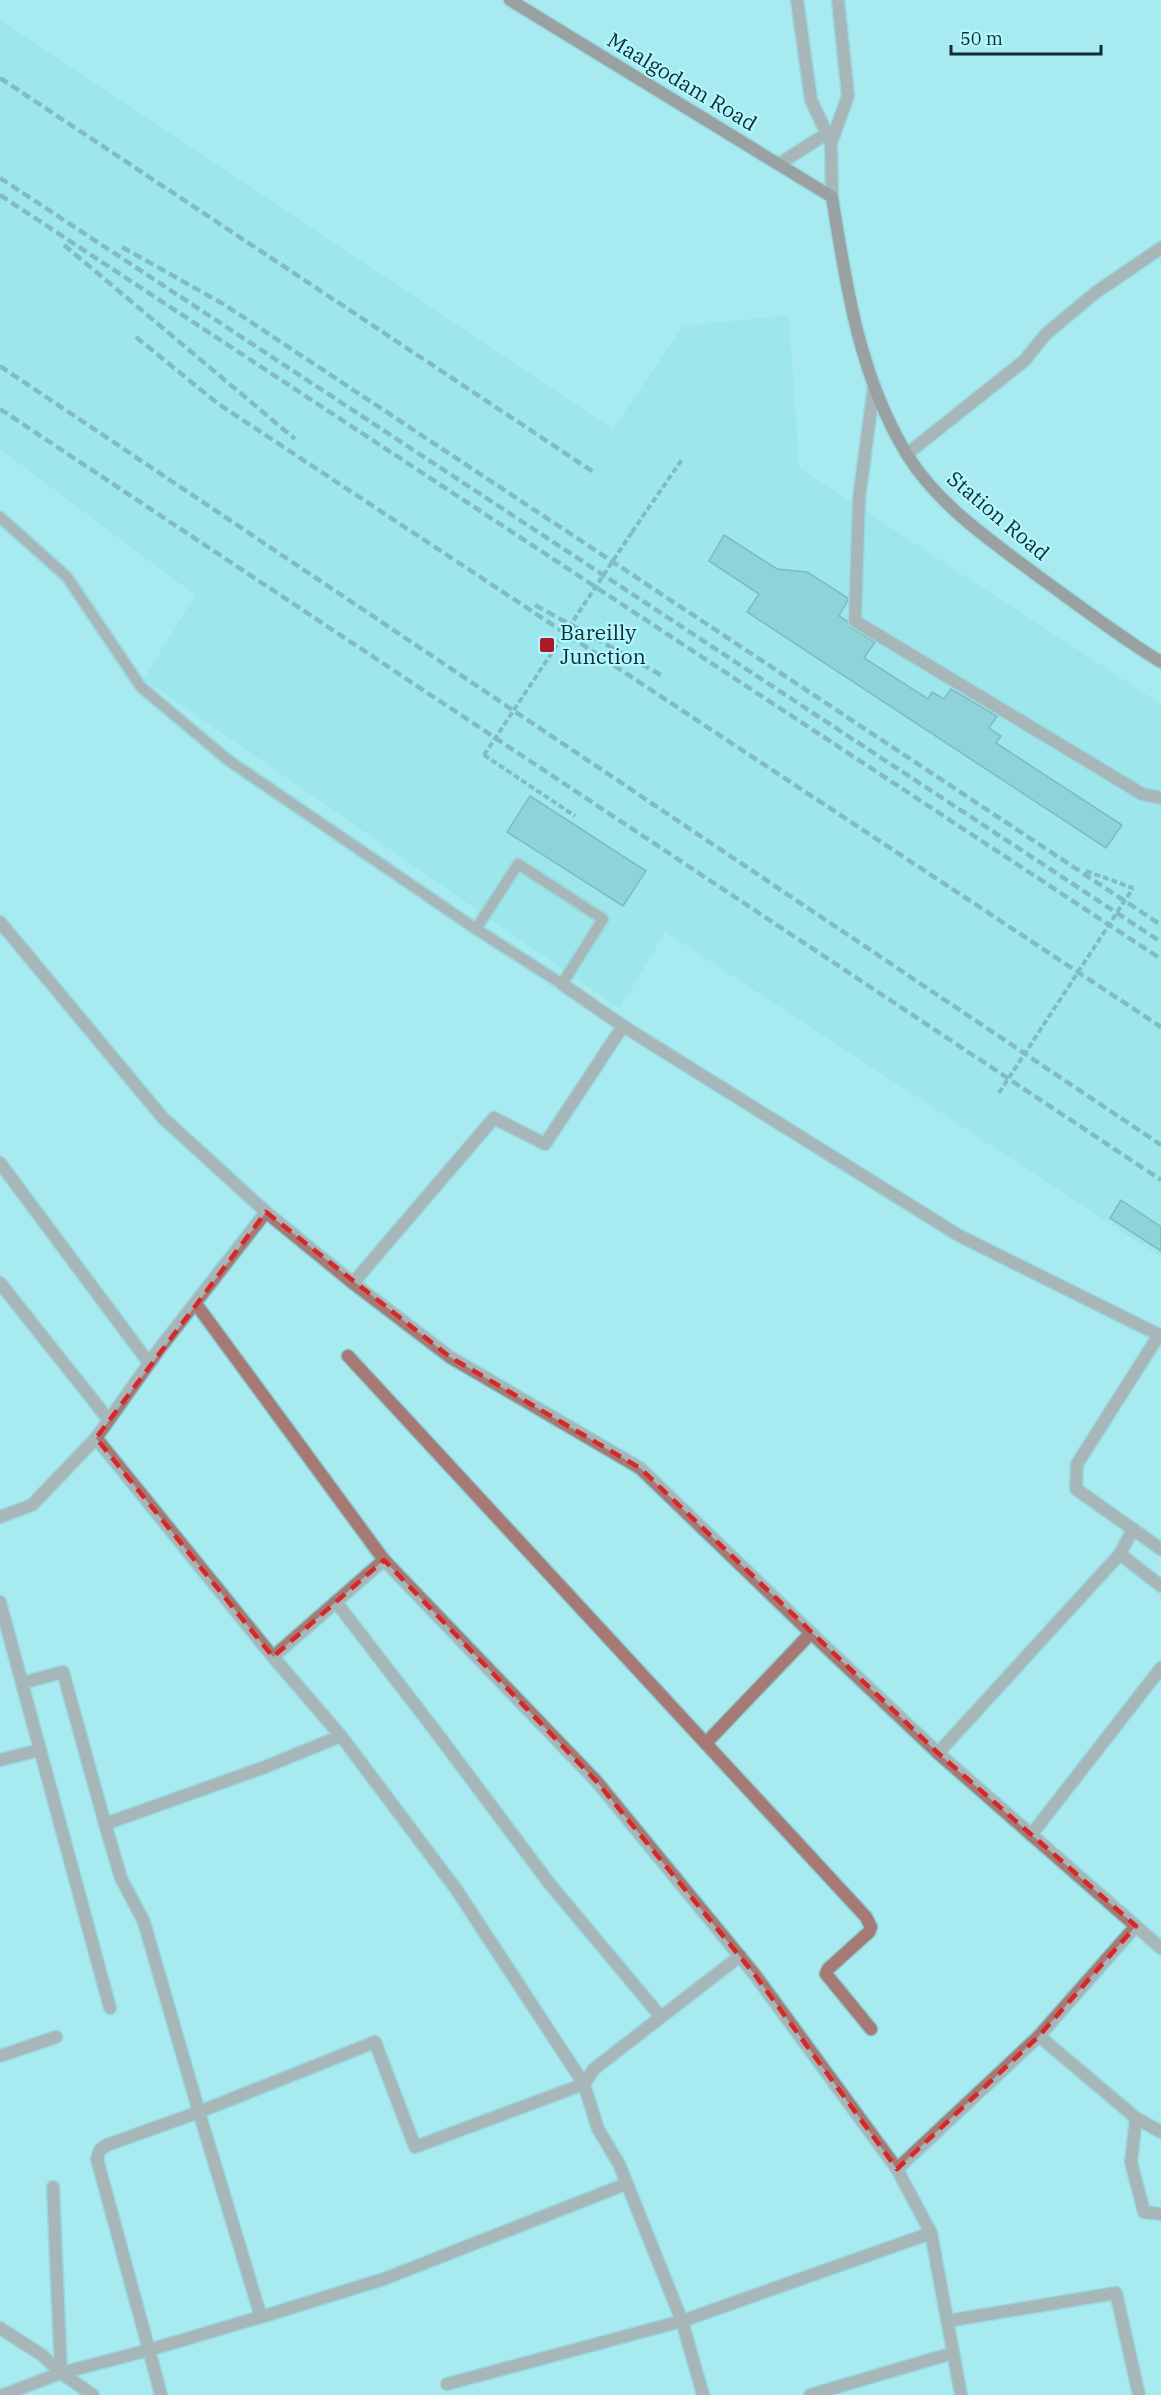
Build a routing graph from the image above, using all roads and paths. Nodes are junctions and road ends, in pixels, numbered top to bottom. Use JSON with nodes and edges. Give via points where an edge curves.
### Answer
{"nodes":[{"id":1,"x":510,"y":0,"type":"edge"},
{"id":2,"x":797,"y":0,"type":"edge"},
{"id":3,"x":838,"y":0,"type":"edge"},
{"id":4,"x":828,"y":138,"type":"junction"},
{"id":5,"x":779,"y":164,"type":"junction"},
{"id":6,"x":832,"y":197,"type":"junction"},
{"id":7,"x":1161,"y":248,"type":"edge"},
{"id":8,"x":874,"y":386,"type":"junction"},
{"id":9,"x":907,"y":454,"type":"junction"},
{"id":10,"x":683,"y":458,"type":"dead end"},
{"id":11,"x":0,"y":518,"type":"edge"},
{"id":12,"x":1161,"y":662,"type":"edge"},
{"id":13,"x":1161,"y":798,"type":"edge"},
{"id":14,"x":575,"y":816,"type":"dead end"},
{"id":15,"x":1086,"y":871,"type":"dead end"},
{"id":16,"x":0,"y":922,"type":"edge"},
{"id":17,"x":476,"y":929,"type":"junction"},
{"id":18,"x":562,"y":984,"type":"junction"},
{"id":19,"x":623,"y":1026,"type":"junction"},
{"id":20,"x":999,"y":1093,"type":"dead end"},
{"id":21,"x":0,"y":1163,"type":"edge"},
{"id":22,"x":266,"y":1212,"type":"junction"},
{"id":23,"x":0,"y":1282,"type":"edge"},
{"id":24,"x":353,"y":1283,"type":"junction"},
{"id":25,"x":196,"y":1304,"type":"junction"},
{"id":26,"x":1160,"y":1336,"type":"edge"},
{"id":27,"x":348,"y":1356,"type":"dead end"},
{"id":28,"x":149,"y":1364,"type":"junction"},
{"id":29,"x":108,"y":1419,"type":"junction"},
{"id":30,"x":96,"y":1438,"type":"junction"},
{"id":31,"x":0,"y":1516,"type":"edge"},
{"id":32,"x":1132,"y":1529,"type":"junction"},
{"id":33,"x":1161,"y":1549,"type":"edge"},
{"id":34,"x":1120,"y":1554,"type":"junction"},
{"id":35,"x":384,"y":1560,"type":"junction"},
{"id":36,"x":1161,"y":1586,"type":"edge"},
{"id":37,"x":0,"y":1602,"type":"edge"},
{"id":38,"x":336,"y":1602,"type":"junction"},
{"id":39,"x":810,"y":1633,"type":"junction"},
{"id":40,"x":273,"y":1657,"type":"junction"},
{"id":41,"x":1161,"y":1668,"type":"edge"},
{"id":42,"x":22,"y":1683,"type":"junction"},
{"id":43,"x":341,"y":1736,"type":"junction"},
{"id":44,"x":706,"y":1743,"type":"junction"},
{"id":45,"x":40,"y":1749,"type":"junction"},
{"id":46,"x":938,"y":1753,"type":"junction"},
{"id":47,"x":0,"y":1761,"type":"edge"},
{"id":48,"x":105,"y":1824,"type":"junction"},
{"id":49,"x":1031,"y":1835,"type":"junction"},
{"id":50,"x":1136,"y":1926,"type":"junction"},
{"id":51,"x":1161,"y":1948,"type":"edge"},
{"id":52,"x":740,"y":1956,"type":"junction"},
{"id":53,"x":110,"y":2008,"type":"dead end"},
{"id":54,"x":661,"y":2017,"type":"junction"},
{"id":55,"x":871,"y":2029,"type":"dead end"},
{"id":56,"x":1039,"y":2036,"type":"junction"},
{"id":57,"x":57,"y":2037,"type":"dead end"},
{"id":58,"x":0,"y":2056,"type":"edge"},
{"id":59,"x":584,"y":2084,"type":"junction"},
{"id":60,"x":199,"y":2112,"type":"junction"},
{"id":61,"x":1136,"y":2118,"type":"junction"},
{"id":62,"x":1161,"y":2132,"type":"edge"},
{"id":63,"x":897,"y":2169,"type":"junction"},
{"id":64,"x":626,"y":2184,"type":"junction"},
{"id":65,"x":52,"y":2187,"type":"dead end"},
{"id":66,"x":1161,"y":2214,"type":"edge"},
{"id":67,"x":931,"y":2233,"type":"junction"},
{"id":68,"x":264,"y":2316,"type":"junction"},
{"id":69,"x":682,"y":2321,"type":"junction"},
{"id":70,"x":947,"y":2321,"type":"junction"},
{"id":71,"x":0,"y":2328,"type":"edge"},
{"id":72,"x":149,"y":2350,"type":"junction"},
{"id":73,"x":953,"y":2353,"type":"junction"},
{"id":74,"x":61,"y":2373,"type":"junction"},
{"id":75,"x":447,"y":2384,"type":"dead end"},
{"id":76,"x":3,"y":2395,"type":"edge"},
{"id":77,"x":93,"y":2395,"type":"edge"},
{"id":78,"x":161,"y":2395,"type":"edge"},
{"id":79,"x":703,"y":2395,"type":"edge"},
{"id":80,"x":810,"y":2395,"type":"edge"},
{"id":81,"x":961,"y":2395,"type":"edge"},
{"id":82,"x":1139,"y":2395,"type":"edge"}],
"edges":[{"from":1,"to":5,"type":"main road","name":"Maalgodam Road"},
{"from":2,"to":4,"type":"street","name":"Station Road","via":[[811,100]]},
{"from":3,"to":4,"type":"street","name":"Station Road","via":[[848,96]]},
{"from":4,"to":5,"type":"street"},
{"from":4,"to":6,"type":"street","name":"Station Road"},
{"from":5,"to":6,"type":"main road","name":"Maalgodam Road"},
{"from":6,"to":8,"type":"main road","name":"Station Road","via":[[849,294]]},
{"from":7,"to":9,"type":"street","via":[[1095,293],[1046,334],[1024,361]]},
{"from":8,"to":9,"type":"main road","name":"Station Road"},
{"from":8,"to":13,"type":"street","via":[[859,499],[855,621],[1142,794]]},
{"from":9,"to":12,"type":"main road","name":"Station Road","via":[[927,483],[972,526]]},
{"from":10,"to":14,"type":"path","bridge":true,"via":[[484,755]]},
{"from":11,"to":17,"type":"lane","via":[[67,577],[141,687],[228,760]]},
{"from":15,"to":20,"type":"path","bridge":true,"via":[[1133,888]]},
{"from":16,"to":22,"type":"street","via":[[163,1119]]},
{"from":17,"to":18,"type":"lane"},
{"from":17,"to":18,"type":"lane","via":[[518,864],[603,919]]},
{"from":18,"to":19,"type":"street"},
{"from":19,"to":24,"type":"street","via":[[545,1144],[494,1118]]},
{"from":19,"to":26,"type":"street","via":[[958,1235]]},
{"from":21,"to":28,"type":"street"},
{"from":22,"to":24,"type":"street"},
{"from":22,"to":25,"type":"street"},
{"from":23,"to":29,"type":"street"},
{"from":24,"to":39,"type":"street","via":[[450,1357],[640,1468]]},
{"from":25,"to":28,"type":"street"},
{"from":25,"to":35,"type":"street"},
{"from":26,"to":32,"type":"street","via":[[1077,1464],[1076,1489]]},
{"from":27,"to":44,"type":"street"},
{"from":28,"to":29,"type":"street"},
{"from":29,"to":30,"type":"street"},
{"from":30,"to":31,"type":"street","via":[[32,1505]]},
{"from":30,"to":40,"type":"street"},
{"from":32,"to":33,"type":"street"},
{"from":32,"to":34,"type":"street"},
{"from":34,"to":36,"type":"street"},
{"from":34,"to":46,"type":"street"},
{"from":35,"to":38,"type":"street"},
{"from":35,"to":52,"type":"street","via":[[597,1782]]},
{"from":37,"to":42,"type":"street"},
{"from":38,"to":40,"type":"street"},
{"from":38,"to":54,"type":"street","via":[[549,1884]]},
{"from":39,"to":44,"type":"street"},
{"from":39,"to":46,"type":"street"},
{"from":40,"to":43,"type":"street"},
{"from":41,"to":49,"type":"street"},
{"from":42,"to":45,"type":"street"},
{"from":42,"to":48,"type":"street","via":[[63,1672]]},
{"from":43,"to":48,"type":"street"},
{"from":43,"to":59,"type":"street","via":[[456,1888]]},
{"from":44,"to":55,"type":"street","via":[[869,1922],[871,1927],[866,1936],[826,1974]]},
{"from":45,"to":47,"type":"street"},
{"from":45,"to":53,"type":"street"},
{"from":46,"to":49,"type":"street"},
{"from":48,"to":60,"type":"street","via":[[120,1878],[144,1922]]},
{"from":49,"to":50,"type":"street"},
{"from":50,"to":51,"type":"street"},
{"from":50,"to":56,"type":"street"},
{"from":52,"to":54,"type":"street"},
{"from":52,"to":63,"type":"street"},
{"from":54,"to":59,"type":"street","via":[[594,2069]]},
{"from":56,"to":61,"type":"street"},
{"from":56,"to":63,"type":"street"},
{"from":57,"to":58,"type":"street"},
{"from":59,"to":60,"type":"street","via":[[415,2147],[375,2042]]},
{"from":59,"to":64,"type":"street","via":[[598,2129],[620,2164]]},
{"from":60,"to":68,"type":"street","via":[[261,2317]]},
{"from":60,"to":72,"type":"street","via":[[107,2145],[97,2159]]},
{"from":61,"to":62,"type":"street"},
{"from":61,"to":66,"type":"street","via":[[1131,2162],[1144,2212]]},
{"from":63,"to":67,"type":"street"},
{"from":64,"to":68,"type":"street","via":[[384,2279]]},
{"from":64,"to":69,"type":"street"},
{"from":65,"to":74,"type":"street"},
{"from":67,"to":69,"type":"street"},
{"from":67,"to":70,"type":"street"},
{"from":68,"to":72,"type":"street"},
{"from":69,"to":75,"type":"street"},
{"from":69,"to":79,"type":"street"},
{"from":70,"to":73,"type":"street"},
{"from":70,"to":82,"type":"street","via":[[1116,2293]]},
{"from":71,"to":74,"type":"street","via":[[42,2355]]},
{"from":72,"to":74,"type":"street"},
{"from":72,"to":78,"type":"street"},
{"from":73,"to":80,"type":"street"},
{"from":73,"to":81,"type":"street"},
{"from":74,"to":76,"type":"street"},
{"from":74,"to":77,"type":"street"}]}
